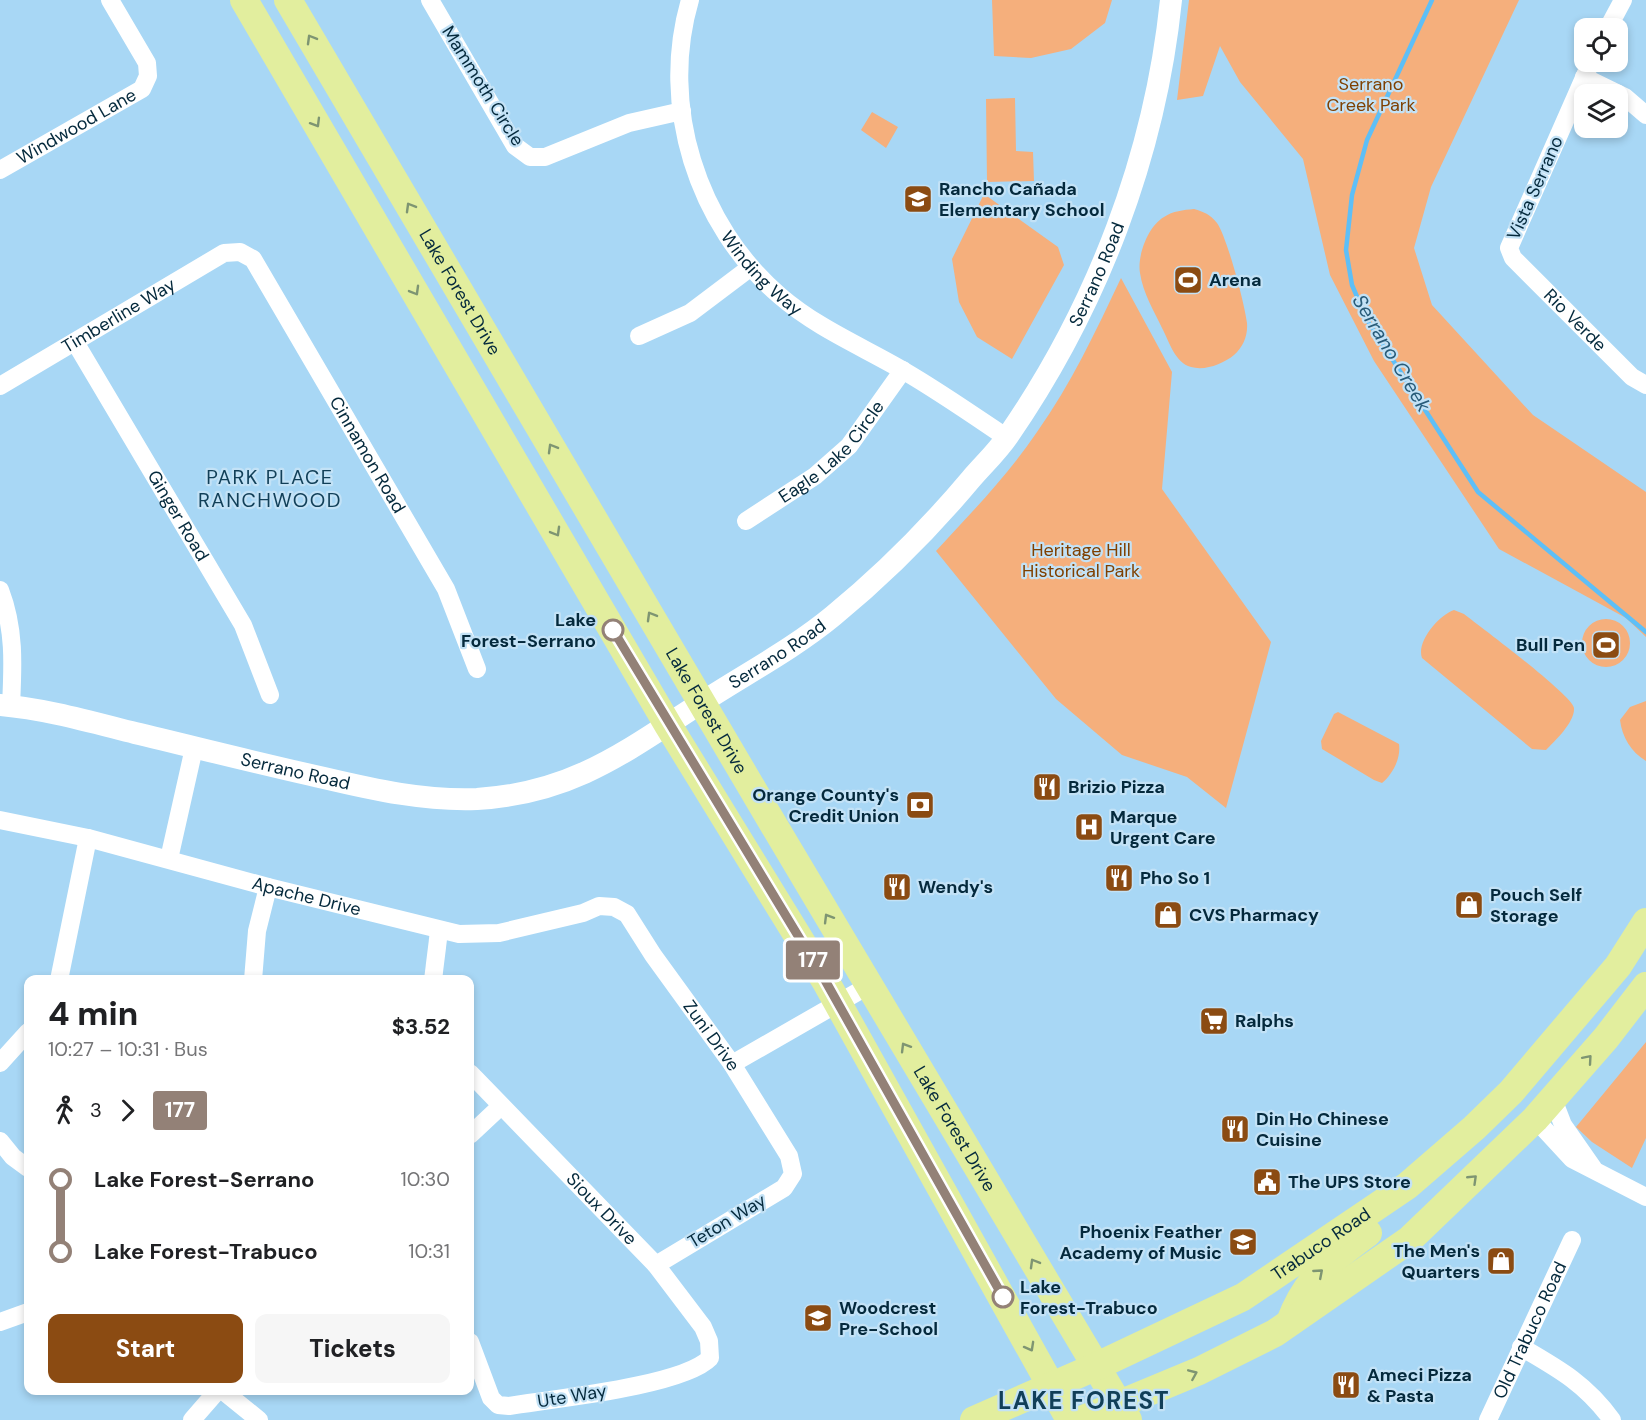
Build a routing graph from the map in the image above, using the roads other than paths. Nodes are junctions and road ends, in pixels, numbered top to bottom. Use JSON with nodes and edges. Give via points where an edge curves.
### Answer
{"nodes":[{"id":1,"x":110,"y":0,"type":"edge"},
{"id":2,"x":244,"y":0,"type":"edge"},
{"id":3,"x":288,"y":0,"type":"edge"},
{"id":4,"x":430,"y":0,"type":"edge"},
{"id":5,"x":690,"y":0,"type":"edge"},
{"id":6,"x":1171,"y":0,"type":"edge"},
{"id":7,"x":1623,"y":0,"type":"edge"},
{"id":8,"x":1613,"y":18,"type":"edge"},
{"id":9,"x":1587,"y":72,"type":"edge"},
{"id":10,"x":1592,"y":72,"type":"edge"},
{"id":11,"x":682,"y":111,"type":"junction"},
{"id":12,"x":1646,"y":115,"type":"edge"},
{"id":13,"x":2,"y":164,"type":"edge"},
{"id":14,"x":1509,"y":248,"type":"joint"},
{"id":15,"x":240,"y":252,"type":"joint"},
{"id":16,"x":751,"y":267,"type":"junction"},
{"id":17,"x":639,"y":336,"type":"dead end"},
{"id":18,"x":75,"y":342,"type":"junction"},
{"id":19,"x":903,"y":370,"type":"junction"},
{"id":20,"x":1646,"y":385,"type":"edge"},
{"id":21,"x":0,"y":386,"type":"edge"},
{"id":22,"x":1006,"y":438,"type":"junction"},
{"id":23,"x":746,"y":521,"type":"dead end"},
{"id":24,"x":0,"y":590,"type":"edge"},
{"id":25,"x":477,"y":669,"type":"dead end"},
{"id":26,"x":270,"y":695,"type":"dead end"},
{"id":27,"x":702,"y":702,"type":"junction"},
{"id":28,"x":5,"y":706,"type":"edge"},
{"id":29,"x":668,"y":725,"type":"junction"},
{"id":30,"x":194,"y":747,"type":"junction"},
{"id":31,"x":0,"y":820,"type":"edge"},
{"id":32,"x":88,"y":838,"type":"junction"},
{"id":33,"x":169,"y":859,"type":"junction"},
{"id":34,"x":268,"y":887,"type":"junction"},
{"id":35,"x":614,"y":907,"type":"joint"},
{"id":36,"x":1646,"y":922,"type":"edge"},
{"id":37,"x":439,"y":931,"type":"junction"},
{"id":38,"x":1618,"y":966,"type":"junction"},
{"id":39,"x":60,"y":975,"type":"edge"},
{"id":40,"x":253,"y":975,"type":"edge"},
{"id":41,"x":434,"y":975,"type":"edge"},
{"id":42,"x":868,"y":986,"type":"junction"},
{"id":43,"x":1646,"y":986,"type":"edge"},
{"id":44,"x":838,"y":1003,"type":"junction"},
{"id":45,"x":24,"y":1036,"type":"edge"},
{"id":46,"x":0,"y":1063,"type":"edge"},
{"id":47,"x":732,"y":1064,"type":"junction"},
{"id":48,"x":474,"y":1077,"type":"edge"},
{"id":49,"x":501,"y":1106,"type":"junction"},
{"id":50,"x":1544,"y":1109,"type":"junction"},
{"id":51,"x":1493,"y":1110,"type":"junction"},
{"id":52,"x":474,"y":1131,"type":"edge"},
{"id":53,"x":0,"y":1141,"type":"edge"},
{"id":54,"x":24,"y":1165,"type":"edge"},
{"id":55,"x":1593,"y":1168,"type":"junction"},
{"id":56,"x":793,"y":1174,"type":"joint"},
{"id":57,"x":1407,"y":1186,"type":"junction"},
{"id":58,"x":1646,"y":1197,"type":"edge"},
{"id":59,"x":1431,"y":1220,"type":"junction"},
{"id":60,"x":1572,"y":1240,"type":"dead end"},
{"id":61,"x":656,"y":1265,"type":"junction"},
{"id":62,"x":24,"y":1313,"type":"edge"},
{"id":63,"x":0,"y":1322,"type":"edge"},
{"id":64,"x":1289,"y":1323,"type":"junction"},
{"id":65,"x":1521,"y":1347,"type":"junction"},
{"id":66,"x":474,"y":1353,"type":"edge"},
{"id":67,"x":710,"y":1358,"type":"joint"},
{"id":68,"x":1095,"y":1367,"type":"junction"},
{"id":69,"x":1053,"y":1386,"type":"junction"},
{"id":70,"x":215,"y":1395,"type":"edge"},
{"id":71,"x":226,"y":1395,"type":"edge"},
{"id":72,"x":1123,"y":1412,"type":"edge"},
{"id":73,"x":192,"y":1420,"type":"edge"},
{"id":74,"x":259,"y":1420,"type":"edge"},
{"id":75,"x":974,"y":1420,"type":"edge"},
{"id":76,"x":1070,"y":1420,"type":"edge"},
{"id":77,"x":1081,"y":1420,"type":"edge"},
{"id":78,"x":1488,"y":1420,"type":"edge"},
{"id":79,"x":1612,"y":1420,"type":"edge"}],
"edges":[{"from":1,"to":13,"type":"street","name":"Windwood Lane","via":[[147,63],[148,76],[142,89]]},
{"from":2,"to":29,"type":"main road","name":"Lake Forest Drive","one_way":true},
{"from":27,"to":3,"type":"main road","name":"Lake Forest Drive","one_way":true},
{"from":4,"to":11,"type":"street","name":"Mammoth Circle","via":[[515,146],[530,158],[545,157],[629,123]]},
{"from":5,"to":11,"type":"street","name":"Winding Way","via":[[679,61]]},
{"from":6,"to":22,"type":"street","name":"Serrano Road","via":[[1159,87],[1117,230],[1082,309]]},
{"from":7,"to":8,"type":"street"},
{"from":9,"to":14,"type":"street","name":"Vista Serrano"},
{"from":10,"to":12,"type":"street"},
{"from":11,"to":16,"type":"street","name":"Winding Way","via":[[706,197],[721,226]]},
{"from":14,"to":20,"type":"street","name":"Rio Verde","via":[[1513,258],[1632,377]]},
{"from":15,"to":18,"type":"street","name":"Timberline Way","via":[[224,253]]},
{"from":15,"to":25,"type":"street","name":"Cinnamon Road","via":[[253,259],[446,589]]},
{"from":16,"to":17,"type":"street","via":[[690,313]]},
{"from":16,"to":19,"type":"street","name":"Winding Way","via":[[781,296],[831,332]]},
{"from":18,"to":21,"type":"street","name":"Timberline Way"},
{"from":18,"to":26,"type":"street","name":"Ginger Road","via":[[243,625]]},
{"from":19,"to":22,"type":"street","name":"Winding Way"},
{"from":19,"to":23,"type":"street","name":"Eagle Lake Circle","via":[[849,446],[815,476]]},
{"from":22,"to":27,"type":"street","name":"Serrano Road","via":[[938,518],[830,618]]},
{"from":24,"to":28,"type":"street","via":[[14,649]]},
{"from":27,"to":29,"type":"street","name":"Serrano Road"},
{"from":42,"to":27,"type":"main road","name":"Lake Forest Drive","one_way":true},
{"from":28,"to":30,"type":"street","name":"Serrano Road"},
{"from":29,"to":30,"type":"street","name":"Serrano Road","via":[[578,777],[548,788],[479,798],[403,795]]},
{"from":29,"to":44,"type":"main road","name":"Lake Forest Drive"},
{"from":30,"to":33,"type":"street"},
{"from":31,"to":32,"type":"street","name":"Apache Drive"},
{"from":32,"to":33,"type":"street","name":"Apache Drive"},
{"from":32,"to":39,"type":"street"},
{"from":33,"to":34,"type":"street","name":"Apache Drive"},
{"from":34,"to":37,"type":"street","name":"Apache Drive"},
{"from":34,"to":40,"type":"street","via":[[257,931]]},
{"from":35,"to":37,"type":"street","name":"Apache Drive","via":[[599,906],[500,933]]},
{"from":35,"to":47,"type":"street","name":"Zuni Drive","via":[[627,914]]},
{"from":36,"to":38,"type":"main road","name":"Trabuco Road"},
{"from":37,"to":41,"type":"street"},
{"from":38,"to":50,"type":"main road","via":[[1608,1005],[1541,1086],[1535,1100]]},
{"from":38,"to":51,"type":"main road","name":"Trabuco Road"},
{"from":42,"to":44,"type":"street"},
{"from":68,"to":42,"type":"main road","name":"Lake Forest Drive","one_way":true},
{"from":50,"to":43,"type":"main road","one_way":true},
{"from":44,"to":47,"type":"street"},
{"from":44,"to":69,"type":"main road","name":"Lake Forest Drive","one_way":true},
{"from":45,"to":46,"type":"street"},
{"from":47,"to":56,"type":"street","name":"Zuni Drive","via":[[789,1156]]},
{"from":48,"to":49,"type":"street","name":"Sioux Drive"},
{"from":49,"to":52,"type":"street"},
{"from":49,"to":61,"type":"street","name":"Sioux Drive"},
{"from":50,"to":55,"type":"street","via":[[1563,1125]]},
{"from":50,"to":55,"type":"street","via":[[1572,1159]]},
{"from":59,"to":50,"type":"main road","one_way":true},
{"from":51,"to":57,"type":"main road","name":"Trabuco Road"},
{"from":51,"to":59,"type":"main road","via":[[1486,1129],[1423,1188],[1421,1203]]},
{"from":53,"to":54,"type":"street"},
{"from":55,"to":58,"type":"street"},
{"from":56,"to":61,"type":"street","name":"Teton Way","via":[[784,1188]]},
{"from":64,"to":57,"type":"main road","one_way":true,"via":[[1312,1278],[1379,1226],[1394,1211]]},
{"from":57,"to":68,"type":"main road","name":"Trabuco Road","via":[[1243,1297]]},
{"from":59,"to":64,"type":"main road","via":[[1409,1240]]},
{"from":60,"to":65,"type":"street","name":"Old Trabuco Road"},
{"from":61,"to":67,"type":"street","name":"Sioux Drive","via":[[703,1328]]},
{"from":62,"to":63,"type":"street"},
{"from":72,"to":64,"type":"main road","one_way":true},
{"from":65,"to":78,"type":"street","name":"Old Trabuco Road"},
{"from":65,"to":79,"type":"street","via":[[1570,1375],[1596,1397]]},
{"from":66,"to":67,"type":"street","name":"Ute Way","via":[[491,1398],[498,1405],[509,1406],[597,1393],[673,1376],[703,1365]]},
{"from":68,"to":69,"type":"main road","name":"Trabuco Road"},
{"from":68,"to":72,"type":"main road","name":"Lake Forest Drive"},
{"from":69,"to":75,"type":"main road","name":"Trabuco Road"},
{"from":69,"to":76,"type":"main road","name":"Lake Forest Drive"},
{"from":70,"to":73,"type":"street"},
{"from":71,"to":74,"type":"street"},
{"from":72,"to":77,"type":"main road"}]}
